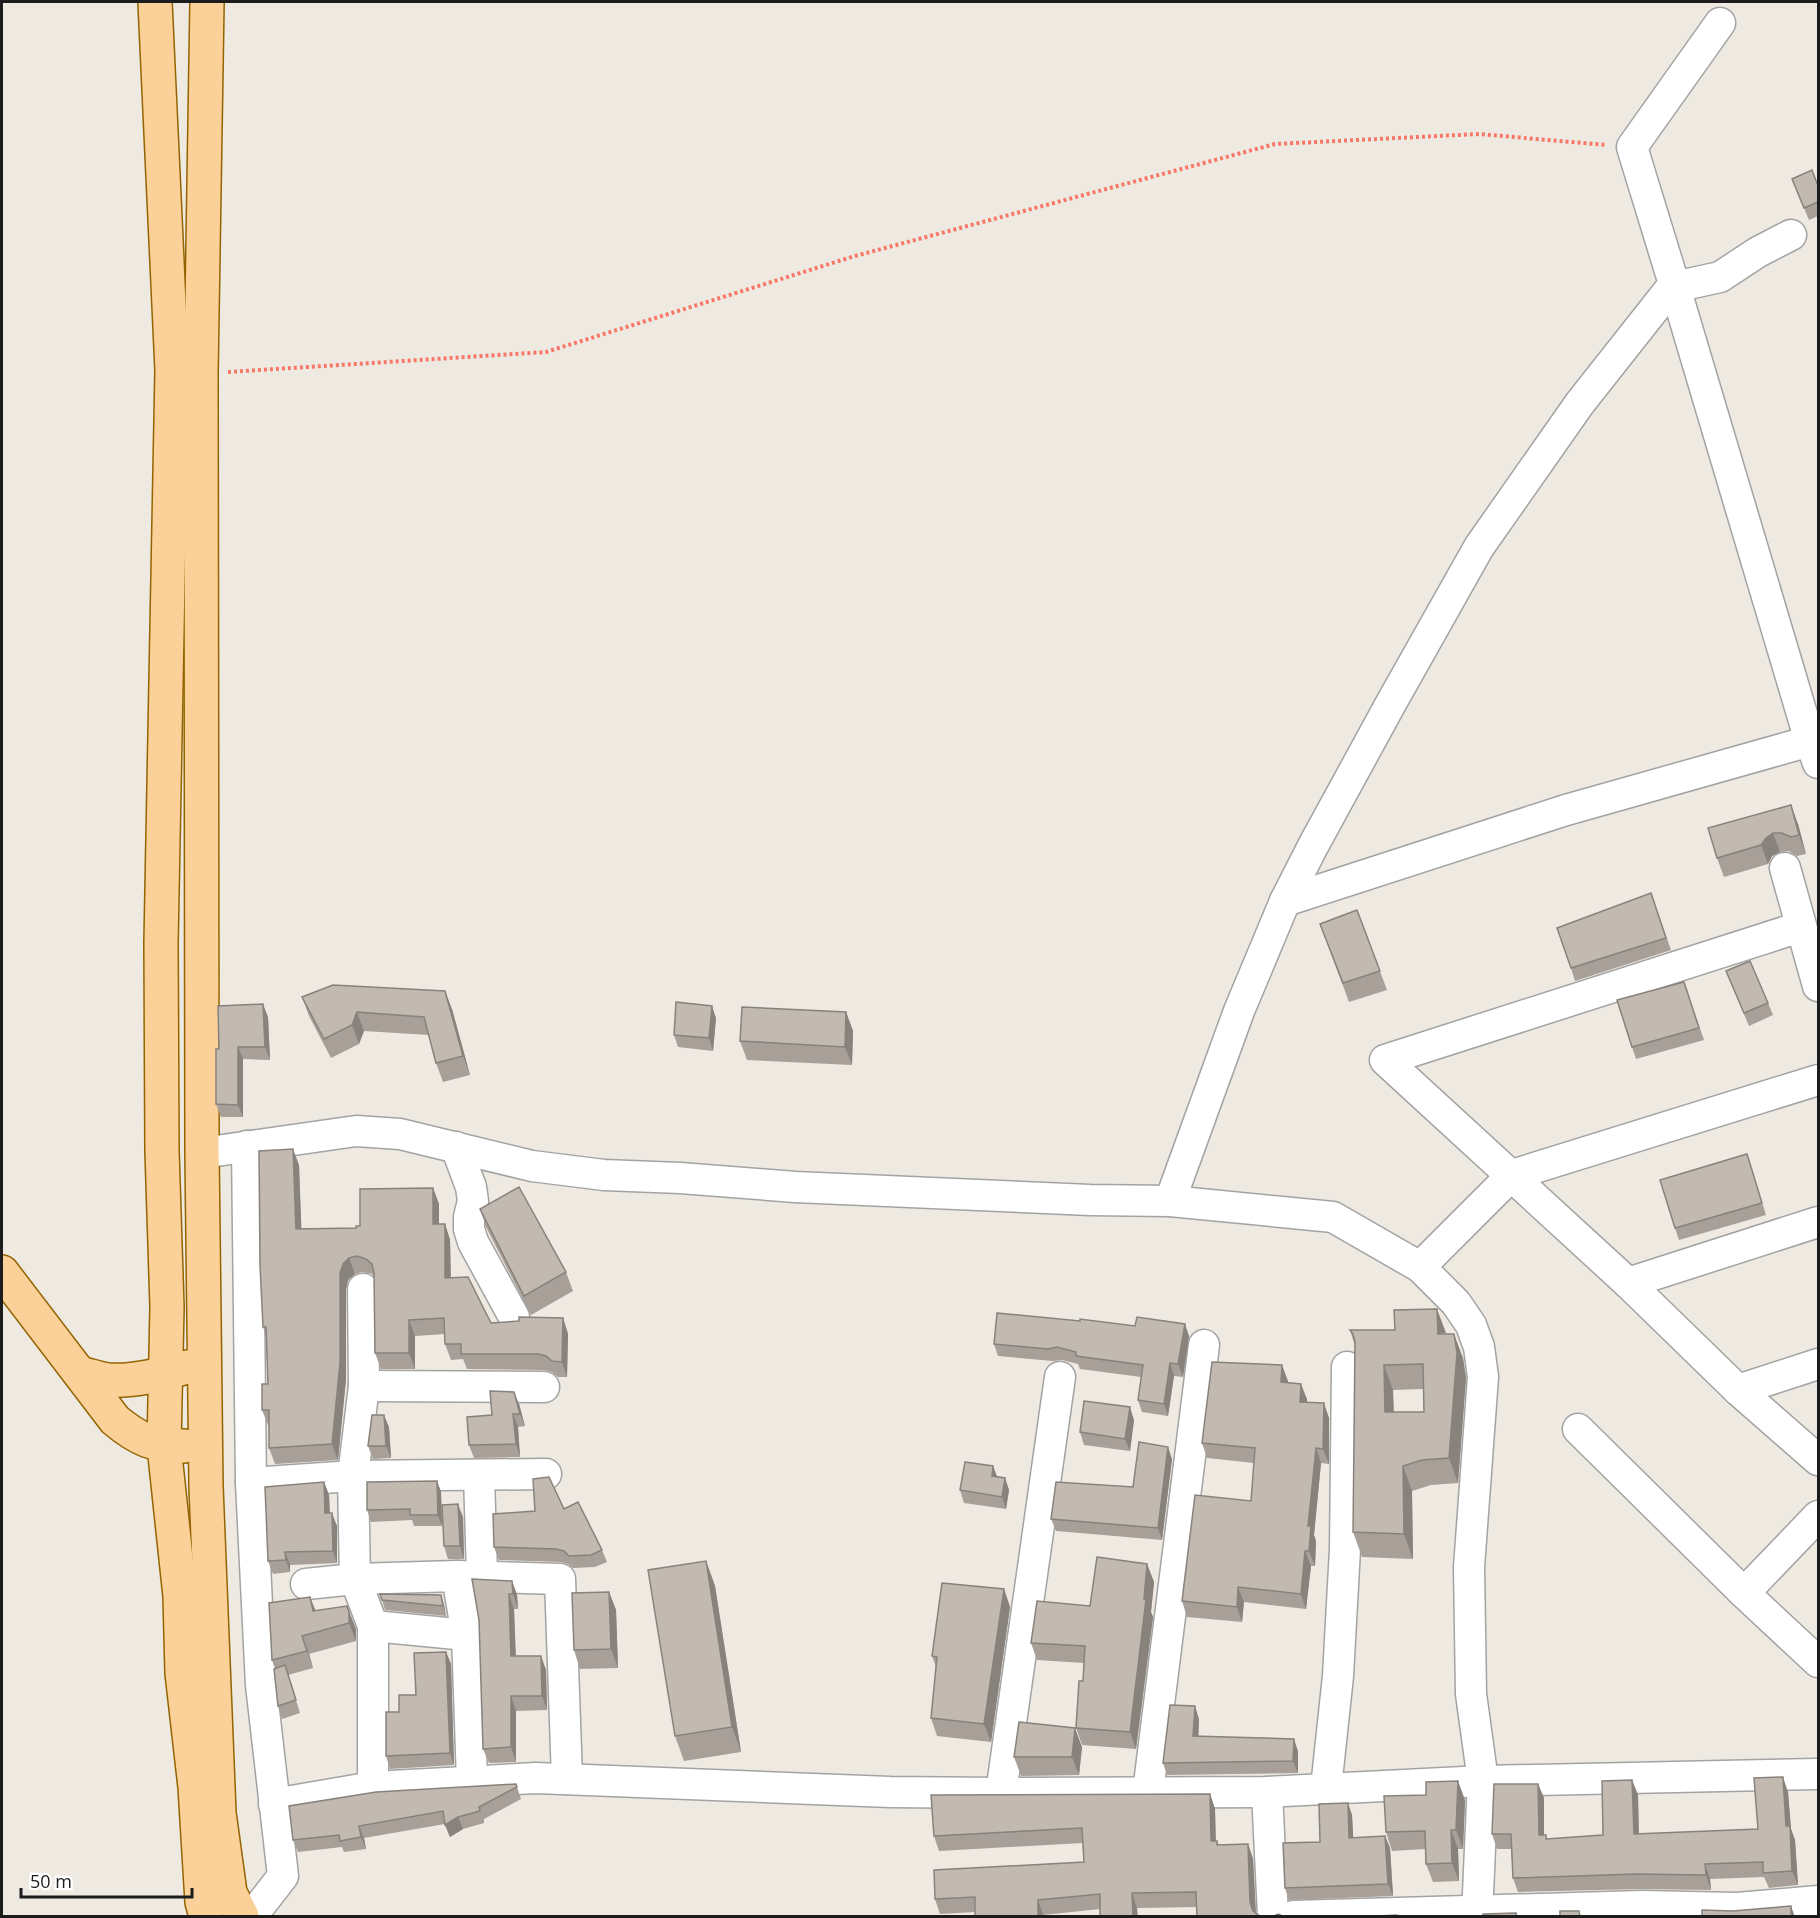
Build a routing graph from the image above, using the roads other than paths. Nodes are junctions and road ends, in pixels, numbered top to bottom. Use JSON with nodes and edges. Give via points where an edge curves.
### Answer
{"nodes":[{"id":1,"x":155,"y":2,"type":"edge"},
{"id":2,"x":207,"y":2,"type":"edge"},
{"id":3,"x":1720,"y":22,"type":"dead end"},
{"id":4,"x":1791,"y":235,"type":"dead end"},
{"id":5,"x":1674,"y":284,"type":"junction"},
{"id":6,"x":1814,"y":752,"type":"edge"},
{"id":7,"x":1785,"y":868,"type":"dead end"},
{"id":8,"x":1285,"y":901,"type":"junction"},
{"id":9,"x":1800,"y":927,"type":"junction"},
{"id":10,"x":1818,"y":986,"type":"edge"},
{"id":11,"x":1818,"y":1080,"type":"edge"},
{"id":12,"x":247,"y":1146,"type":"junction"},
{"id":13,"x":456,"y":1147,"type":"junction"},
{"id":14,"x":202,"y":1153,"type":"junction"},
{"id":15,"x":1512,"y":1175,"type":"junction"},
{"id":16,"x":1170,"y":1201,"type":"junction"},
{"id":17,"x":1818,"y":1222,"type":"edge"},
{"id":18,"x":1420,"y":1267,"type":"junction"},
{"id":19,"x":2,"y":1272,"type":"edge"},
{"id":20,"x":1628,"y":1283,"type":"junction"},
{"id":21,"x":363,"y":1289,"type":"dead end"},
{"id":22,"x":514,"y":1317,"type":"dead end"},
{"id":23,"x":1204,"y":1346,"type":"dead end"},
{"id":24,"x":204,"y":1363,"type":"junction"},
{"id":25,"x":1818,"y":1364,"type":"edge"},
{"id":26,"x":1347,"y":1367,"type":"dead end"},
{"id":27,"x":80,"y":1373,"type":"junction"},
{"id":28,"x":165,"y":1373,"type":"junction"},
{"id":29,"x":1060,"y":1377,"type":"dead end"},
{"id":30,"x":364,"y":1386,"type":"junction"},
{"id":31,"x":544,"y":1388,"type":"dead end"},
{"id":32,"x":1738,"y":1389,"type":"junction"},
{"id":33,"x":1578,"y":1429,"type":"dead end"},
{"id":34,"x":164,"y":1446,"type":"junction"},
{"id":35,"x":207,"y":1446,"type":"junction"},
{"id":36,"x":1818,"y":1460,"type":"edge"},
{"id":37,"x":546,"y":1474,"type":"dead end"},
{"id":38,"x":479,"y":1475,"type":"junction"},
{"id":39,"x":353,"y":1476,"type":"junction"},
{"id":40,"x":251,"y":1483,"type":"junction"},
{"id":41,"x":1818,"y":1516,"type":"edge"},
{"id":42,"x":469,"y":1576,"type":"junction"},
{"id":43,"x":355,"y":1579,"type":"junction"},
{"id":44,"x":306,"y":1584,"type":"dead end"},
{"id":45,"x":1744,"y":1593,"type":"junction"},
{"id":46,"x":373,"y":1626,"type":"junction"},
{"id":47,"x":467,"y":1635,"type":"junction"},
{"id":48,"x":1818,"y":1662,"type":"edge"},
{"id":49,"x":1818,"y":1774,"type":"edge"},
{"id":50,"x":567,"y":1779,"type":"junction"},
{"id":51,"x":472,"y":1781,"type":"junction"},
{"id":52,"x":1483,"y":1781,"type":"junction"},
{"id":53,"x":207,"y":1786,"type":"junction"},
{"id":54,"x":373,"y":1787,"type":"junction"},
{"id":55,"x":1326,"y":1788,"type":"junction"},
{"id":56,"x":1148,"y":1792,"type":"junction"},
{"id":57,"x":1267,"y":1792,"type":"junction"},
{"id":58,"x":1001,"y":1793,"type":"junction"},
{"id":59,"x":274,"y":1804,"type":"junction"},
{"id":60,"x":1818,"y":1901,"type":"edge"},
{"id":61,"x":236,"y":1905,"type":"edge"},
{"id":62,"x":1477,"y":1913,"type":"edge"},
{"id":63,"x":206,"y":1917,"type":"edge"},
{"id":64,"x":252,"y":1917,"type":"edge"},
{"id":65,"x":1273,"y":1917,"type":"edge"},
{"id":66,"x":1294,"y":1917,"type":"edge"}],
"edges":[{"from":1,"to":28,"type":"main road","via":[[172,370],[161,943]]},
{"from":2,"to":14,"type":"main road","via":[[201,373]]},
{"from":3,"to":5,"type":"street","via":[[1632,147]]},
{"from":4,"to":5,"type":"street","via":[[1719,277]]},
{"from":5,"to":6,"type":"street"},
{"from":5,"to":8,"type":"street","via":[[1580,403],[1479,547]]},
{"from":6,"to":8,"type":"street","via":[[1555,814]]},
{"from":7,"to":9,"type":"street"},
{"from":8,"to":16,"type":"street","via":[[1239,1011]]},
{"from":9,"to":10,"type":"street"},
{"from":9,"to":15,"type":"street","via":[[1385,1059]]},
{"from":11,"to":15,"type":"street"},
{"from":12,"to":13,"type":"street","via":[[356,1131],[400,1134]]},
{"from":12,"to":14,"type":"street"},
{"from":12,"to":40,"type":"street"},
{"from":13,"to":16,"type":"street","via":[[532,1166],[604,1175],[807,1188]]},
{"from":13,"to":22,"type":"street","via":[[471,1187],[469,1229],[473,1242]]},
{"from":14,"to":24,"type":"main road"},
{"from":15,"to":18,"type":"street"},
{"from":15,"to":20,"type":"street"},
{"from":16,"to":18,"type":"street","via":[[1333,1217]]},
{"from":17,"to":20,"type":"street"},
{"from":18,"to":52,"type":"street","via":[[1456,1303],[1471,1325],[1483,1377],[1469,1567],[1471,1694]]},
{"from":19,"to":27,"type":"main road"},
{"from":20,"to":32,"type":"street"},
{"from":21,"to":30,"type":"street"},
{"from":23,"to":56,"type":"street"},
{"from":24,"to":28,"type":"main road"},
{"from":24,"to":35,"type":"main road"},
{"from":25,"to":32,"type":"street"},
{"from":26,"to":55,"type":"street","via":[[1345,1549],[1338,1676]]},
{"from":27,"to":28,"type":"main road","via":[[107,1380]]},
{"from":27,"to":34,"type":"main road","via":[[116,1420],[140,1439]]},
{"from":28,"to":34,"type":"main road"},
{"from":29,"to":58,"type":"street"},
{"from":30,"to":31,"type":"street"},
{"from":30,"to":39,"type":"street"},
{"from":32,"to":36,"type":"street"},
{"from":33,"to":45,"type":"street"},
{"from":34,"to":35,"type":"main road"},
{"from":34,"to":53,"type":"main road","via":[[180,1596],[182,1673]]},
{"from":35,"to":53,"type":"main road"},
{"from":37,"to":38,"type":"street"},
{"from":38,"to":39,"type":"street"},
{"from":38,"to":42,"type":"street"},
{"from":39,"to":40,"type":"street"},
{"from":39,"to":43,"type":"street"},
{"from":40,"to":59,"type":"street","via":[[261,1684]]},
{"from":41,"to":45,"type":"street"},
{"from":42,"to":43,"type":"street"},
{"from":42,"to":47,"type":"street"},
{"from":42,"to":50,"type":"street","via":[[560,1578]]},
{"from":43,"to":44,"type":"street"},
{"from":43,"to":46,"type":"street"},
{"from":45,"to":48,"type":"street"},
{"from":46,"to":47,"type":"street"},
{"from":46,"to":54,"type":"street"},
{"from":47,"to":51,"type":"street"},
{"from":49,"to":52,"type":"street"},
{"from":50,"to":51,"type":"street"},
{"from":50,"to":58,"type":"street"},
{"from":51,"to":54,"type":"street"},
{"from":52,"to":55,"type":"street"},
{"from":52,"to":62,"type":"street"},
{"from":53,"to":61,"type":"main road","via":[[219,1813]]},
{"from":53,"to":63,"type":"main road","via":[[202,1902]]},
{"from":54,"to":59,"type":"street"},
{"from":55,"to":57,"type":"street"},
{"from":56,"to":57,"type":"street"},
{"from":56,"to":58,"type":"street"},
{"from":57,"to":65,"type":"street"},
{"from":59,"to":64,"type":"street","via":[[283,1876]]},
{"from":60,"to":62,"type":"street","via":[[1737,1908],[1642,1906]]},
{"from":62,"to":66,"type":"street"}]}
